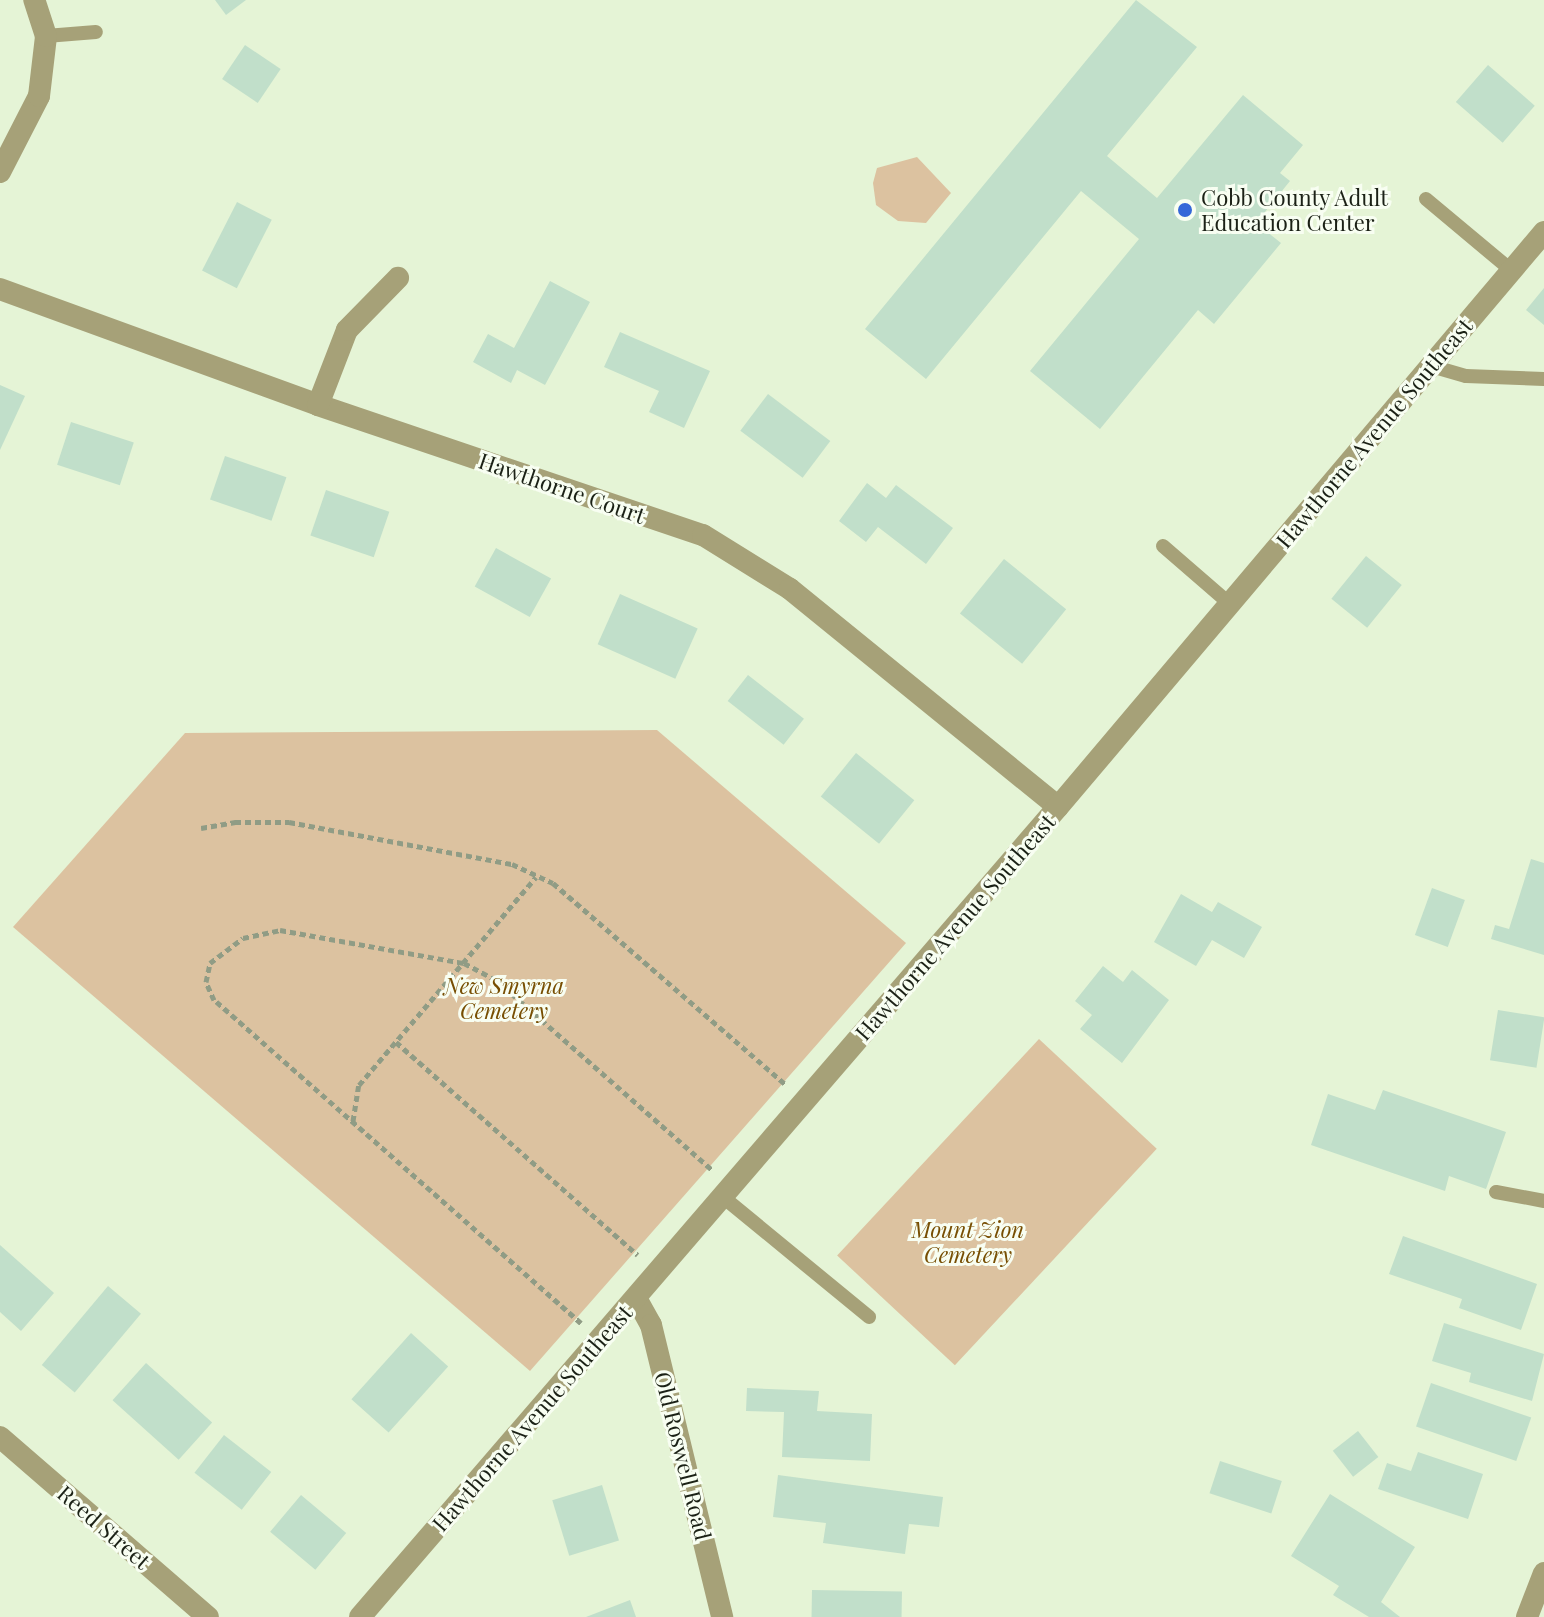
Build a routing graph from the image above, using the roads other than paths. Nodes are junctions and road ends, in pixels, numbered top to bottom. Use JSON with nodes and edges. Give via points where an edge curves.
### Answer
{"nodes":[{"id":1,"x":34,"y":0,"type":"edge"},
{"id":2,"x":96,"y":32,"type":"dead end"},
{"id":3,"x":46,"y":36,"type":"junction"},
{"id":4,"x":0,"y":172,"type":"edge"},
{"id":5,"x":1426,"y":199,"type":"dead end"},
{"id":6,"x":1544,"y":232,"type":"edge"},
{"id":7,"x":1511,"y":270,"type":"junction"},
{"id":8,"x":398,"y":278,"type":"dead end"},
{"id":9,"x":0,"y":289,"type":"edge"},
{"id":10,"x":1431,"y":366,"type":"junction"},
{"id":11,"x":1544,"y":379,"type":"edge"},
{"id":12,"x":318,"y":405,"type":"junction"},
{"id":13,"x":1163,"y":546,"type":"dead end"},
{"id":14,"x":1230,"y":604,"type":"junction"},
{"id":15,"x":1058,"y":807,"type":"junction"},
{"id":16,"x":727,"y":1192,"type":"junction"},
{"id":17,"x":1496,"y":1192,"type":"dead end"},
{"id":18,"x":1544,"y":1201,"type":"edge"},
{"id":19,"x":636,"y":1298,"type":"junction"},
{"id":20,"x":869,"y":1317,"type":"dead end"},
{"id":21,"x":0,"y":1437,"type":"edge"},
{"id":22,"x":1544,"y":1573,"type":"edge"},
{"id":23,"x":208,"y":1617,"type":"edge"},
{"id":24,"x":360,"y":1617,"type":"edge"},
{"id":25,"x":722,"y":1617,"type":"edge"},
{"id":26,"x":1527,"y":1617,"type":"edge"}],
"edges":[{"from":1,"to":3,"type":"street"},
{"from":2,"to":3,"type":"lane"},
{"from":3,"to":4,"type":"street","via":[[39,96]]},
{"from":5,"to":7,"type":"lane"},
{"from":6,"to":7,"type":"street","name":"Hawthorne Avenue Southeast"},
{"from":7,"to":10,"type":"street","name":"Hawthorne Avenue Southeast"},
{"from":8,"to":12,"type":"street","via":[[347,330]]},
{"from":9,"to":12,"type":"street","name":"Hawthorne Court"},
{"from":10,"to":11,"type":"lane","via":[[1466,376]]},
{"from":10,"to":14,"type":"street","name":"Hawthorne Avenue Southeast"},
{"from":12,"to":15,"type":"street","name":"Hawthorne Court","via":[[703,535],[738,554],[790,589]]},
{"from":13,"to":14,"type":"lane"},
{"from":14,"to":15,"type":"street","name":"Hawthorne Avenue Southeast"},
{"from":15,"to":16,"type":"street","name":"Hawthorne Avenue Southeast"},
{"from":16,"to":19,"type":"street","name":"Hawthorne Avenue Southeast"},
{"from":16,"to":20,"type":"lane"},
{"from":17,"to":18,"type":"lane"},
{"from":19,"to":24,"type":"street","name":"Hawthorne Avenue Southeast"},
{"from":19,"to":25,"type":"street","name":"Old Roswell Road","via":[[651,1325]]},
{"from":21,"to":23,"type":"street","name":"Reed Street"},
{"from":22,"to":26,"type":"street"}]}
